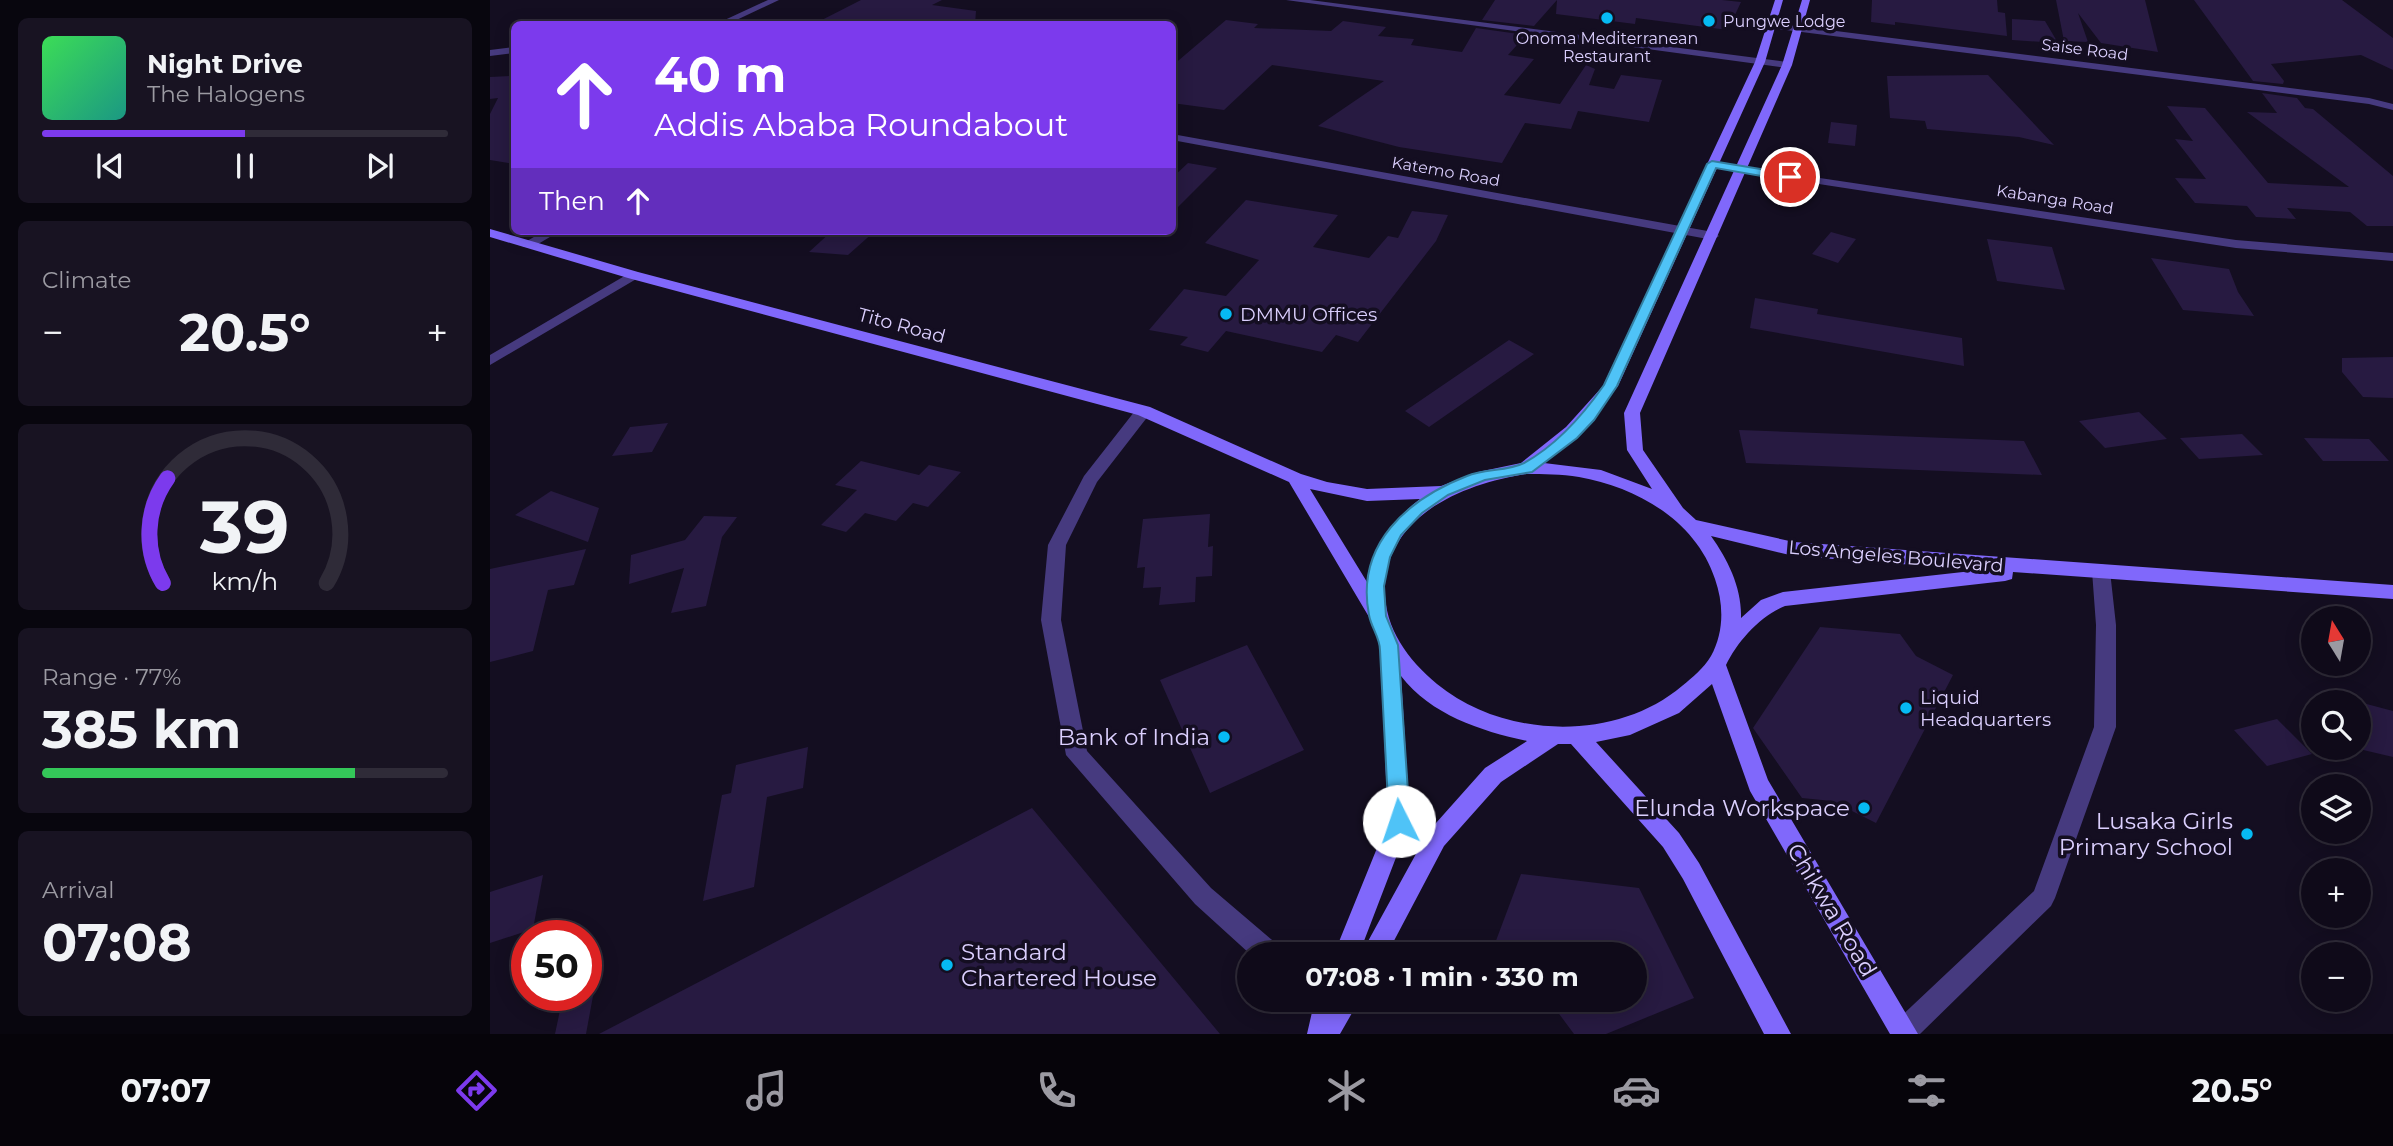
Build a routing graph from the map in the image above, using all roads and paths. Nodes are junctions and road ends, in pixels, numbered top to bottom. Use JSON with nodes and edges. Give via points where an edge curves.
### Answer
{"nodes":[{"id":1,"x":775,"y":0,"type":"edge"},
{"id":2,"x":1290,"y":0,"type":"edge"},
{"id":3,"x":1779,"y":0,"type":"edge"},
{"id":4,"x":1806,"y":0,"type":"edge"},
{"id":5,"x":728,"y":21,"type":"edge"},
{"id":6,"x":1773,"y":26,"type":"junction"},
{"id":7,"x":1799,"y":30,"type":"junction"},
{"id":8,"x":511,"y":50,"type":"edge"},
{"id":9,"x":490,"y":53,"type":"edge"},
{"id":10,"x":1760,"y":62,"type":"junction"},
{"id":11,"x":1787,"y":65,"type":"junction"},
{"id":12,"x":2393,"y":107,"type":"edge"},
{"id":13,"x":1176,"y":138,"type":"edge"},
{"id":14,"x":1712,"y":164,"type":"junction"},
{"id":15,"x":1742,"y":170,"type":"junction"},
{"id":16,"x":1684,"y":230,"type":"junction"},
{"id":17,"x":490,"y":233,"type":"edge"},
{"id":18,"x":546,"y":235,"type":"edge"},
{"id":19,"x":1713,"y":236,"type":"junction"},
{"id":20,"x":528,"y":244,"type":"junction"},
{"id":21,"x":2393,"y":257,"type":"edge"},
{"id":22,"x":632,"y":275,"type":"junction"},
{"id":23,"x":490,"y":361,"type":"edge"},
{"id":24,"x":1144,"y":411,"type":"junction"},
{"id":25,"x":1527,"y":468,"type":"junction"},
{"id":26,"x":1295,"y":478,"type":"junction"},
{"id":27,"x":1442,"y":492,"type":"junction"},
{"id":28,"x":1677,"y":512,"type":"junction"},
{"id":29,"x":1692,"y":525,"type":"junction"},
{"id":30,"x":2061,"y":569,"type":"junction"},
{"id":31,"x":2101,"y":571,"type":"junction"},
{"id":32,"x":2393,"y":592,"type":"edge"},
{"id":33,"x":1378,"y":616,"type":"junction"},
{"id":34,"x":1728,"y":640,"type":"junction"},
{"id":35,"x":1389,"y":645,"type":"junction"},
{"id":36,"x":1716,"y":666,"type":"junction"},
{"id":37,"x":1552,"y":736,"type":"junction"},
{"id":38,"x":1577,"y":736,"type":"junction"},
{"id":39,"x":1255,"y":942,"type":"edge"},
{"id":40,"x":1351,"y":942,"type":"edge"},
{"id":41,"x":1380,"y":942,"type":"edge"},
{"id":42,"x":1328,"y":1012,"type":"edge"},
{"id":43,"x":1904,"y":1032,"type":"edge"},
{"id":44,"x":1322,"y":1034,"type":"edge"},
{"id":45,"x":1778,"y":1034,"type":"edge"}],
"edges":[{"from":1,"to":5,"type":"street"},
{"from":2,"to":10,"type":"street"},
{"from":3,"to":6,"type":"main road"},
{"from":4,"to":7,"type":"main road"},
{"from":6,"to":7,"type":"street","name":"Saise Road"},
{"from":6,"to":10,"type":"main road"},
{"from":7,"to":11,"type":"main road"},
{"from":7,"to":12,"type":"street","name":"Saise Road"},
{"from":8,"to":9,"type":"street"},
{"from":10,"to":11,"type":"street"},
{"from":10,"to":14,"type":"main road"},
{"from":11,"to":15,"type":"main road"},
{"from":13,"to":16,"type":"street","name":"Katemo Road"},
{"from":14,"to":15,"type":"street","name":"Kabanga Road"},
{"from":14,"to":16,"type":"main road"},
{"from":15,"to":19,"type":"main road"},
{"from":15,"to":21,"type":"street","name":"Kabanga Road","via":[[2249,246]]},
{"from":16,"to":19,"type":"street","name":"Katemo Road"},
{"from":16,"to":25,"type":"main road","via":[[1600,402],[1572,434]]},
{"from":17,"to":20,"type":"main road","name":"Tito Road"},
{"from":18,"to":20,"type":"street"},
{"from":19,"to":28,"type":"main road","via":[[1632,413],[1635,450]]},
{"from":20,"to":22,"type":"main road","name":"Tito Road"},
{"from":22,"to":23,"type":"street"},
{"from":22,"to":24,"type":"main road","name":"Tito Road"},
{"from":24,"to":26,"type":"main road","name":"Tito Road"},
{"from":24,"to":39,"type":"street","via":[[1090,480],[1057,545],[1051,620],[1077,755],[1203,897]]},
{"from":25,"to":27,"type":"main road","via":[[1482,476]]},
{"from":25,"to":28,"type":"main road","via":[[1580,471],[1632,486]]},
{"from":26,"to":27,"type":"main road","name":"Tito Road","via":[[1334,491],[1367,495]]},
{"from":26,"to":33,"type":"main road"},
{"from":27,"to":33,"type":"main road","via":[[1416,509],[1395,531],[1375,586]]},
{"from":28,"to":29,"type":"main road"},
{"from":29,"to":30,"type":"main road","name":"Los Angeles Boulevard","via":[[1794,549]]},
{"from":29,"to":34,"type":"main road","via":[[1718,560],[1731,599]]},
{"from":30,"to":31,"type":"main road","name":"Los Angeles Boulevard"},
{"from":30,"to":34,"type":"main road","name":"Los Angeles Boulevard","via":[[1783,599],[1768,605]]},
{"from":31,"to":32,"type":"main road","name":"Los Angeles Boulevard"},
{"from":31,"to":43,"type":"street","via":[[2106,625],[2105,727],[2043,898]]},
{"from":33,"to":35,"type":"main road"},
{"from":34,"to":36,"type":"main road"},
{"from":35,"to":37,"type":"main road","via":[[1426,689],[1452,707],[1517,731]]},
{"from":35,"to":40,"type":"main road","via":[[1399,821]]},
{"from":36,"to":38,"type":"main road","via":[[1693,693],[1661,715],[1622,730]]},
{"from":36,"to":43,"type":"main road","name":"Chikwa Road","via":[[1762,792]]},
{"from":37,"to":38,"type":"main road"},
{"from":37,"to":41,"type":"main road","via":[[1493,775],[1436,839]]},
{"from":38,"to":45,"type":"main road","via":[[1671,840]]},
{"from":42,"to":44,"type":"main road"}]}
